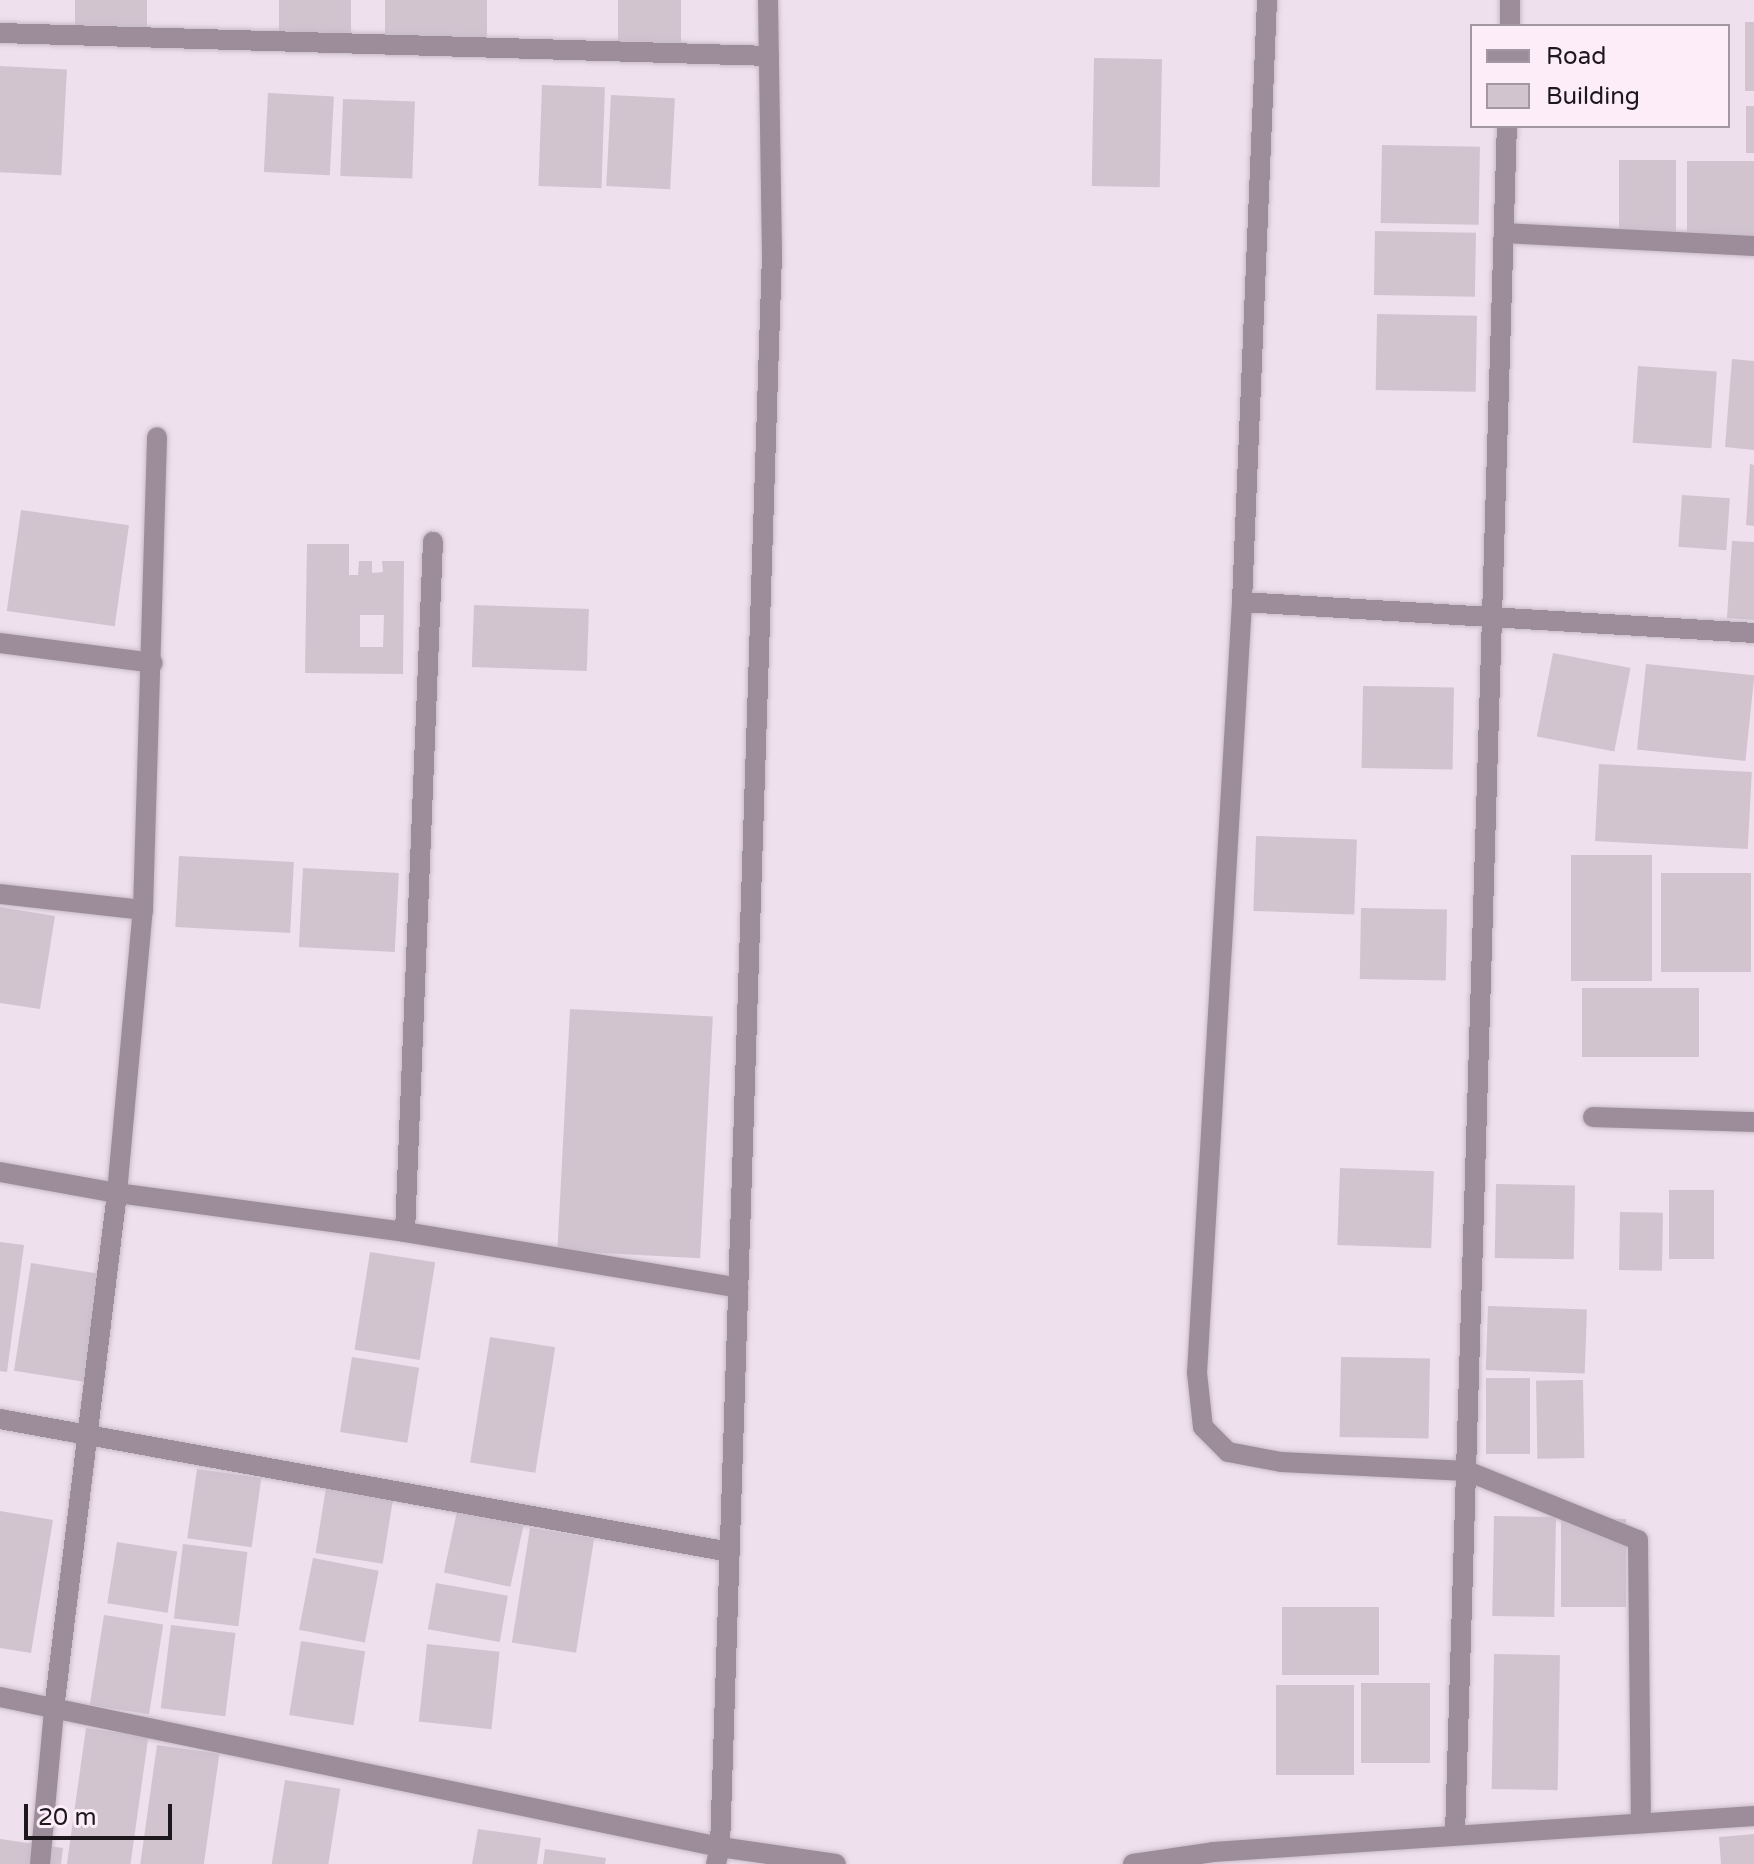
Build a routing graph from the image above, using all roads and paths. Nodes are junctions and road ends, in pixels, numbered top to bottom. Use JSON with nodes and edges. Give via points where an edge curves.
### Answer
{"nodes":[{"id":1,"x":768,"y":0,"type":"edge"},
{"id":2,"x":1267,"y":0,"type":"edge"},
{"id":3,"x":1510,"y":0,"type":"edge"},
{"id":4,"x":1510,"y":24,"type":"edge"},
{"id":5,"x":0,"y":33,"type":"edge"},
{"id":6,"x":769,"y":56,"type":"junction"},
{"id":7,"x":1507,"y":128,"type":"edge"},
{"id":8,"x":1504,"y":233,"type":"junction"},
{"id":9,"x":1754,"y":246,"type":"edge"},
{"id":10,"x":157,"y":437,"type":"dead end"},
{"id":11,"x":433,"y":542,"type":"dead end"},
{"id":12,"x":1242,"y":602,"type":"junction"},
{"id":13,"x":1492,"y":616,"type":"junction"},
{"id":14,"x":1754,"y":633,"type":"edge"},
{"id":15,"x":0,"y":643,"type":"edge"},
{"id":16,"x":153,"y":663,"type":"junction"},
{"id":17,"x":0,"y":894,"type":"edge"},
{"id":18,"x":143,"y":910,"type":"junction"},
{"id":19,"x":1593,"y":1117,"type":"dead end"},
{"id":20,"x":1754,"y":1122,"type":"edge"},
{"id":21,"x":0,"y":1172,"type":"edge"},
{"id":22,"x":117,"y":1193,"type":"junction"},
{"id":23,"x":405,"y":1232,"type":"junction"},
{"id":24,"x":738,"y":1288,"type":"junction"},
{"id":25,"x":0,"y":1419,"type":"edge"},
{"id":26,"x":87,"y":1436,"type":"junction"},
{"id":27,"x":1467,"y":1471,"type":"junction"},
{"id":28,"x":730,"y":1552,"type":"junction"},
{"id":29,"x":0,"y":1697,"type":"edge"},
{"id":30,"x":54,"y":1709,"type":"junction"},
{"id":31,"x":1754,"y":1816,"type":"edge"},
{"id":32,"x":1641,"y":1821,"type":"junction"},
{"id":33,"x":1455,"y":1834,"type":"junction"},
{"id":34,"x":718,"y":1855,"type":"edge"},
{"id":35,"x":1278,"y":1856,"type":"edge"},
{"id":36,"x":40,"y":1864,"type":"edge"},
{"id":37,"x":836,"y":1864,"type":"edge"},
{"id":38,"x":1133,"y":1864,"type":"edge"}],
"edges":[{"from":1,"to":6,"type":"street"},
{"from":2,"to":12,"type":"street"},
{"from":3,"to":4,"type":"street"},
{"from":5,"to":6,"type":"street"},
{"from":6,"to":24,"type":"street","via":[[772,254]]},
{"from":7,"to":8,"type":"street"},
{"from":8,"to":9,"type":"street"},
{"from":8,"to":13,"type":"street"},
{"from":10,"to":16,"type":"street"},
{"from":11,"to":23,"type":"street"},
{"from":12,"to":13,"type":"street"},
{"from":12,"to":27,"type":"street","via":[[1197,1373],[1203,1427],[1228,1452],[1281,1462]]},
{"from":13,"to":14,"type":"street"},
{"from":13,"to":27,"type":"street"},
{"from":15,"to":16,"type":"street"},
{"from":16,"to":18,"type":"street"},
{"from":17,"to":18,"type":"street"},
{"from":18,"to":22,"type":"street"},
{"from":19,"to":20,"type":"street"},
{"from":21,"to":22,"type":"street"},
{"from":22,"to":23,"type":"street"},
{"from":22,"to":26,"type":"street"},
{"from":23,"to":24,"type":"street"},
{"from":24,"to":28,"type":"street"},
{"from":25,"to":26,"type":"street"},
{"from":26,"to":28,"type":"street"},
{"from":26,"to":30,"type":"street"},
{"from":27,"to":32,"type":"street","via":[[1638,1540]]},
{"from":27,"to":33,"type":"street"},
{"from":28,"to":34,"type":"street"},
{"from":29,"to":30,"type":"street"},
{"from":30,"to":34,"type":"street"},
{"from":30,"to":36,"type":"street"},
{"from":31,"to":32,"type":"street"},
{"from":32,"to":33,"type":"street"},
{"from":33,"to":35,"type":"street"},
{"from":34,"to":37,"type":"street"},
{"from":35,"to":38,"type":"street"}]}
